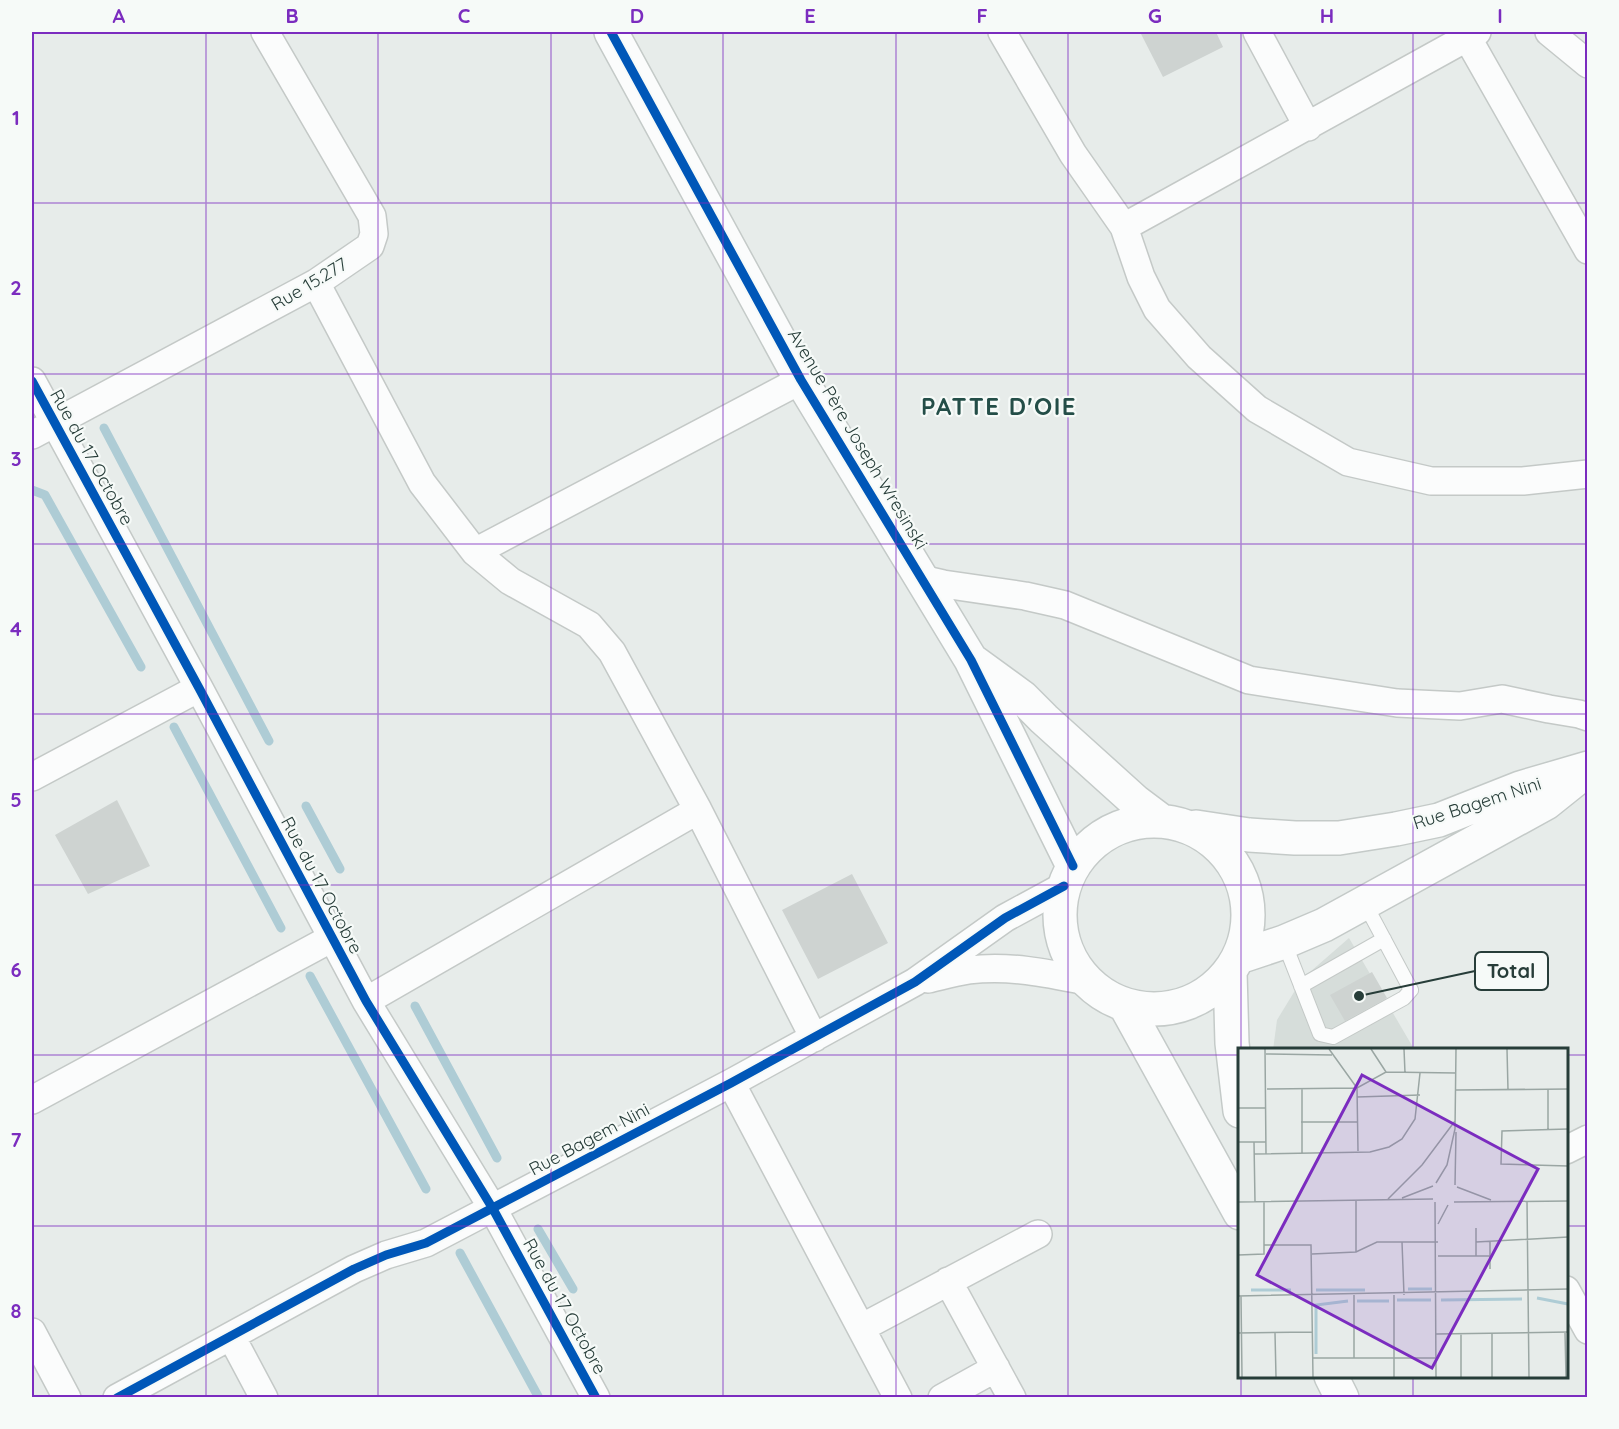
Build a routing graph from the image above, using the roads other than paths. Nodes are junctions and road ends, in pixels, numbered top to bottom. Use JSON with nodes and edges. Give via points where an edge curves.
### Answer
{"nodes":[{"id":1,"x":265,"y":32,"type":"edge"},
{"id":2,"x":611,"y":32,"type":"edge"},
{"id":3,"x":1002,"y":32,"type":"edge"},
{"id":4,"x":1257,"y":32,"type":"edge"},
{"id":5,"x":1549,"y":32,"type":"edge"},
{"id":6,"x":1472,"y":34,"type":"edge"},
{"id":7,"x":1587,"y":64,"type":"edge"},
{"id":8,"x":1308,"y":126,"type":"junction"},
{"id":9,"x":1124,"y":227,"type":"junction"},
{"id":10,"x":1587,"y":250,"type":"edge"},
{"id":11,"x":316,"y":283,"type":"junction"},
{"id":12,"x":801,"y":380,"type":"junction"},
{"id":13,"x":32,"y":381,"type":"edge"},
{"id":14,"x":43,"y":429,"type":"edge"},
{"id":15,"x":1587,"y":474,"type":"edge"},
{"id":16,"x":475,"y":552,"type":"junction"},
{"id":17,"x":921,"y":579,"type":"junction"},
{"id":18,"x":971,"y":660,"type":"junction"},
{"id":19,"x":199,"y":688,"type":"junction"},
{"id":20,"x":1587,"y":717,"type":"edge"},
{"id":21,"x":1587,"y":769,"type":"edge"},
{"id":22,"x":32,"y":777,"type":"edge"},
{"id":23,"x":698,"y":810,"type":"junction"},
{"id":24,"x":1173,"y":823,"type":"junction"},
{"id":25,"x":1068,"y":876,"type":"junction"},
{"id":26,"x":1364,"y":902,"type":"junction"},
{"id":27,"x":332,"y":938,"type":"junction"},
{"id":28,"x":1384,"y":939,"type":"junction"},
{"id":29,"x":1284,"y":942,"type":"junction"},
{"id":30,"x":1235,"y":965,"type":"junction"},
{"id":31,"x":1086,"y":981,"type":"junction"},
{"id":32,"x":915,"y":982,"type":"junction"},
{"id":33,"x":1301,"y":986,"type":"junction"},
{"id":34,"x":366,"y":1001,"type":"junction"},
{"id":35,"x":1125,"y":1005,"type":"junction"},
{"id":36,"x":814,"y":1038,"type":"junction"},
{"id":37,"x":730,"y":1083,"type":"junction"},
{"id":38,"x":32,"y":1101,"type":"edge"},
{"id":39,"x":1238,"y":1102,"type":"edge"},
{"id":40,"x":1587,"y":1139,"type":"edge"},
{"id":41,"x":1568,"y":1149,"type":"edge"},
{"id":42,"x":493,"y":1209,"type":"junction"},
{"id":43,"x":1238,"y":1211,"type":"edge"},
{"id":44,"x":1038,"y":1234,"type":"dead end"},
{"id":45,"x":948,"y":1281,"type":"junction"},
{"id":46,"x":1568,"y":1294,"type":"edge"},
{"id":47,"x":861,"y":1328,"type":"junction"},
{"id":48,"x":1587,"y":1330,"type":"edge"},
{"id":49,"x":32,"y":1332,"type":"edge"},
{"id":50,"x":231,"y":1336,"type":"junction"},
{"id":51,"x":996,"y":1368,"type":"junction"},
{"id":52,"x":1332,"y":1378,"type":"edge"},
{"id":53,"x":67,"y":1398,"type":"edge"},
{"id":54,"x":117,"y":1398,"type":"edge"},
{"id":55,"x":264,"y":1398,"type":"edge"},
{"id":56,"x":596,"y":1398,"type":"edge"},
{"id":57,"x":898,"y":1398,"type":"edge"},
{"id":58,"x":942,"y":1398,"type":"edge"},
{"id":59,"x":1012,"y":1398,"type":"edge"},
{"id":60,"x":1342,"y":1398,"type":"edge"}],
"edges":[{"from":1,"to":11,"type":"street","name":"Rue 15.277","via":[[372,216],[374,234],[370,246]]},
{"from":2,"to":12,"type":"street","name":"Avenue Père Joseph Wresinski"},
{"from":3,"to":9,"type":"street","via":[[1073,154]]},
{"from":4,"to":8,"type":"street"},
{"from":5,"to":7,"type":"street"},
{"from":6,"to":8,"type":"street"},
{"from":6,"to":10,"type":"street"},
{"from":8,"to":9,"type":"street"},
{"from":9,"to":15,"type":"street","via":[[1157,309],[1198,357],[1257,409],[1348,462],[1431,481],[1523,481]]},
{"from":11,"to":14,"type":"street","name":"Rue 15.277"},
{"from":11,"to":16,"type":"street","via":[[422,483]]},
{"from":12,"to":16,"type":"street"},
{"from":12,"to":17,"type":"street","name":"Avenue Père Joseph Wresinski"},
{"from":13,"to":14,"type":"street","name":"Rue du 17 Octobre"},
{"from":14,"to":19,"type":"street","name":"Rue du 17 Octobre"},
{"from":16,"to":23,"type":"street","via":[[510,581],[589,625],[612,652]]},
{"from":17,"to":18,"type":"street","name":"Avenue Père Joseph Wresinski"},
{"from":17,"to":20,"type":"street","via":[[1065,605],[1250,680],[1396,703],[1460,706],[1502,699]]},
{"from":18,"to":24,"type":"street","name":"Avenue Père Joseph Wresinski","via":[[1022,697],[1136,802]]},
{"from":18,"to":25,"type":"street","name":"Avenue Père Joseph Wresinski"},
{"from":19,"to":22,"type":"street"},
{"from":19,"to":27,"type":"street","name":"Rue du 17 Octobre"},
{"from":21,"to":24,"type":"street","name":"Rue Bagem Nini","via":[[1439,820],[1340,838],[1249,836]]},
{"from":21,"to":26,"type":"street","name":"Rue Bagem Nini","via":[[1546,803]]},
{"from":23,"to":34,"type":"street"},
{"from":23,"to":36,"type":"street"},
{"from":24,"to":25,"type":"street","via":[[1126,824],[1095,840]]},
{"from":24,"to":30,"type":"street","via":[[1211,838],[1229,857],[1242,880],[1249,906],[1247,932]]},
{"from":25,"to":31,"type":"street","via":[[1060,911],[1062,936],[1071,960]]},
{"from":25,"to":32,"type":"street","name":"Rue Bagem Nini"},
{"from":26,"to":28,"type":"lane"},
{"from":26,"to":29,"type":"street","name":"Rue Bagem Nini"},
{"from":27,"to":34,"type":"street","name":"Rue du 17 Octobre"},
{"from":27,"to":38,"type":"street"},
{"from":28,"to":33,"type":"lane"},
{"from":28,"to":33,"type":"lane","via":[[1411,990],[1404,998],[1333,1037],[1320,1034]]},
{"from":29,"to":30,"type":"street","name":"Rue Bagem Nini"},
{"from":29,"to":33,"type":"lane"},
{"from":30,"to":35,"type":"street","via":[[1209,993],[1183,1005],[1154,1010]]},
{"from":30,"to":39,"type":"street","via":[[1232,1043]]},
{"from":31,"to":32,"type":"street","name":"Rue Bagem Nini","via":[[1036,970],[1004,969],[969,970]]},
{"from":31,"to":35,"type":"street"},
{"from":32,"to":36,"type":"street","name":"Rue Bagem Nini"},
{"from":34,"to":42,"type":"street","name":"Rue du 17 Octobre"},
{"from":35,"to":43,"type":"street"},
{"from":36,"to":37,"type":"street","name":"Rue Bagem Nini"},
{"from":37,"to":42,"type":"street","name":"Rue Bagem Nini"},
{"from":37,"to":47,"type":"street"},
{"from":40,"to":41,"type":"street"},
{"from":42,"to":50,"type":"street","name":"Rue Bagem Nini","via":[[426,1243],[354,1269]]},
{"from":42,"to":56,"type":"street","name":"Rue du 17 Octobre"},
{"from":44,"to":45,"type":"street"},
{"from":45,"to":47,"type":"street"},
{"from":45,"to":51,"type":"street"},
{"from":46,"to":48,"type":"street"},
{"from":47,"to":57,"type":"street"},
{"from":49,"to":53,"type":"street"},
{"from":50,"to":54,"type":"street","name":"Rue Bagem Nini"},
{"from":50,"to":55,"type":"street"},
{"from":51,"to":58,"type":"street"},
{"from":51,"to":59,"type":"street"},
{"from":52,"to":60,"type":"street"}]}
